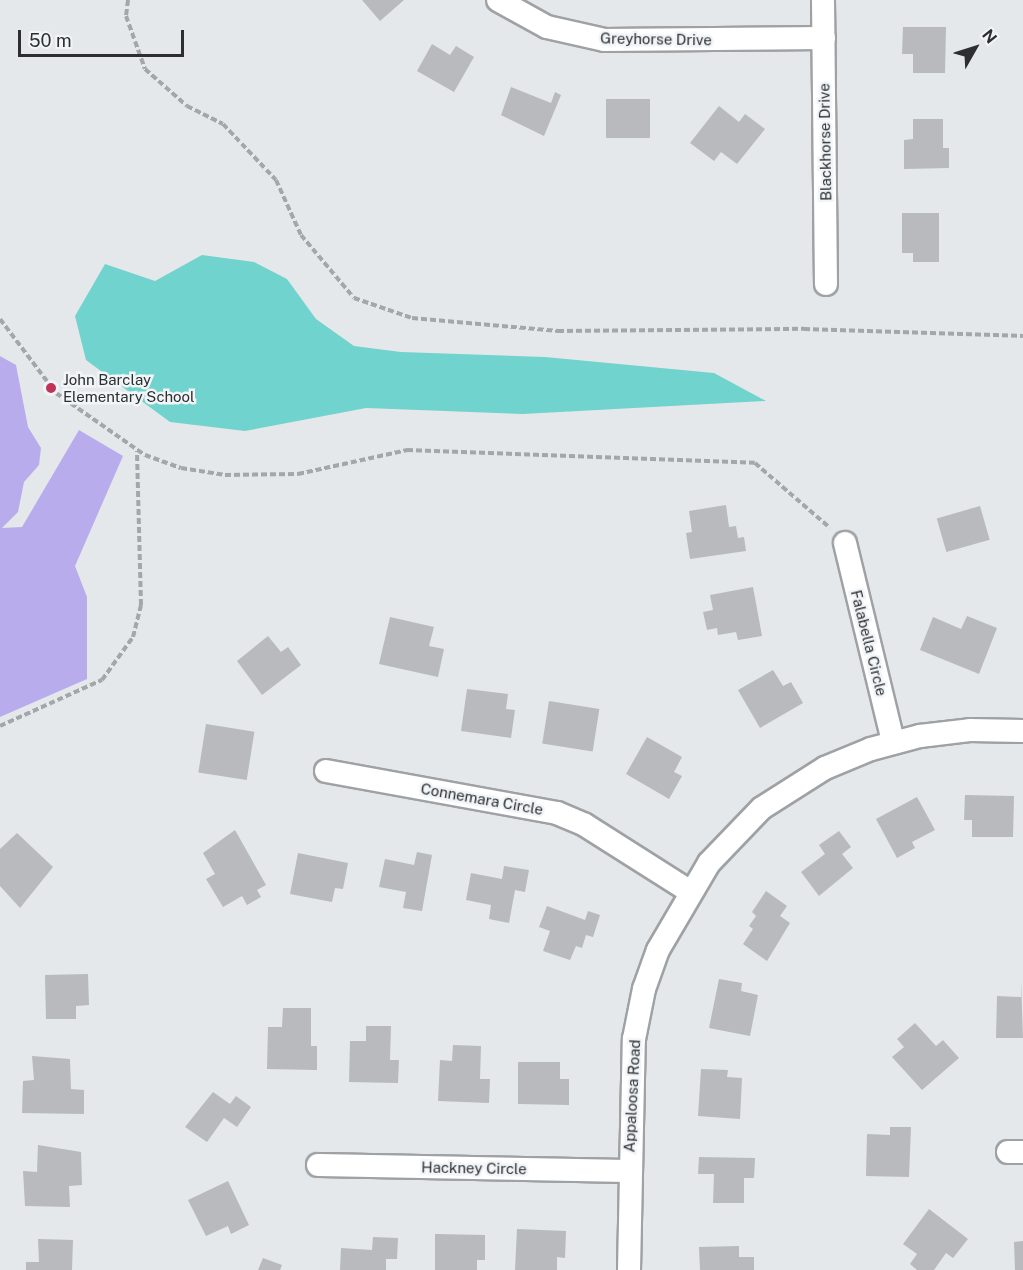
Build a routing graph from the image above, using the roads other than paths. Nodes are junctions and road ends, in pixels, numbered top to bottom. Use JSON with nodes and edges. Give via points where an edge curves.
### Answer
{"nodes":[{"id":1,"x":498,"y":0,"type":"edge"},
{"id":2,"x":823,"y":0,"type":"edge"},
{"id":3,"x":824,"y":38,"type":"junction"},
{"id":4,"x":826,"y":284,"type":"dead end"},
{"id":5,"x":845,"y":543,"type":"road end"},
{"id":6,"x":1023,"y":731,"type":"edge"},
{"id":7,"x":893,"y":742,"type":"junction"},
{"id":8,"x":326,"y":771,"type":"dead end"},
{"id":9,"x":689,"y":891,"type":"junction"},
{"id":10,"x":318,"y":1165,"type":"dead end"},
{"id":11,"x":629,"y":1171,"type":"junction"},
{"id":12,"x":629,"y":1270,"type":"edge"}],
"edges":[{"from":1,"to":3,"type":"street","name":"Greyhorse Drive","via":[[547,27],[604,40]]},
{"from":2,"to":3,"type":"street","name":"Blackhorse Drive"},
{"from":3,"to":4,"type":"street","name":"Blackhorse Drive"},
{"from":5,"to":7,"type":"street","name":"Falabella Circle"},
{"from":6,"to":7,"type":"street","name":"Appaloosa Road","via":[[970,730]]},
{"from":7,"to":9,"type":"street","name":"Appaloosa Road","via":[[825,768],[782,794],[726,843]]},
{"from":8,"to":9,"type":"street","name":"Connemara Circle","via":[[557,813],[585,825]]},
{"from":9,"to":11,"type":"street","name":"Appaloosa Road","via":[[668,927],[644,989],[631,1065]]},
{"from":10,"to":11,"type":"street","name":"Hackney Circle"},
{"from":11,"to":12,"type":"street","name":"Appaloosa Road"}]}
